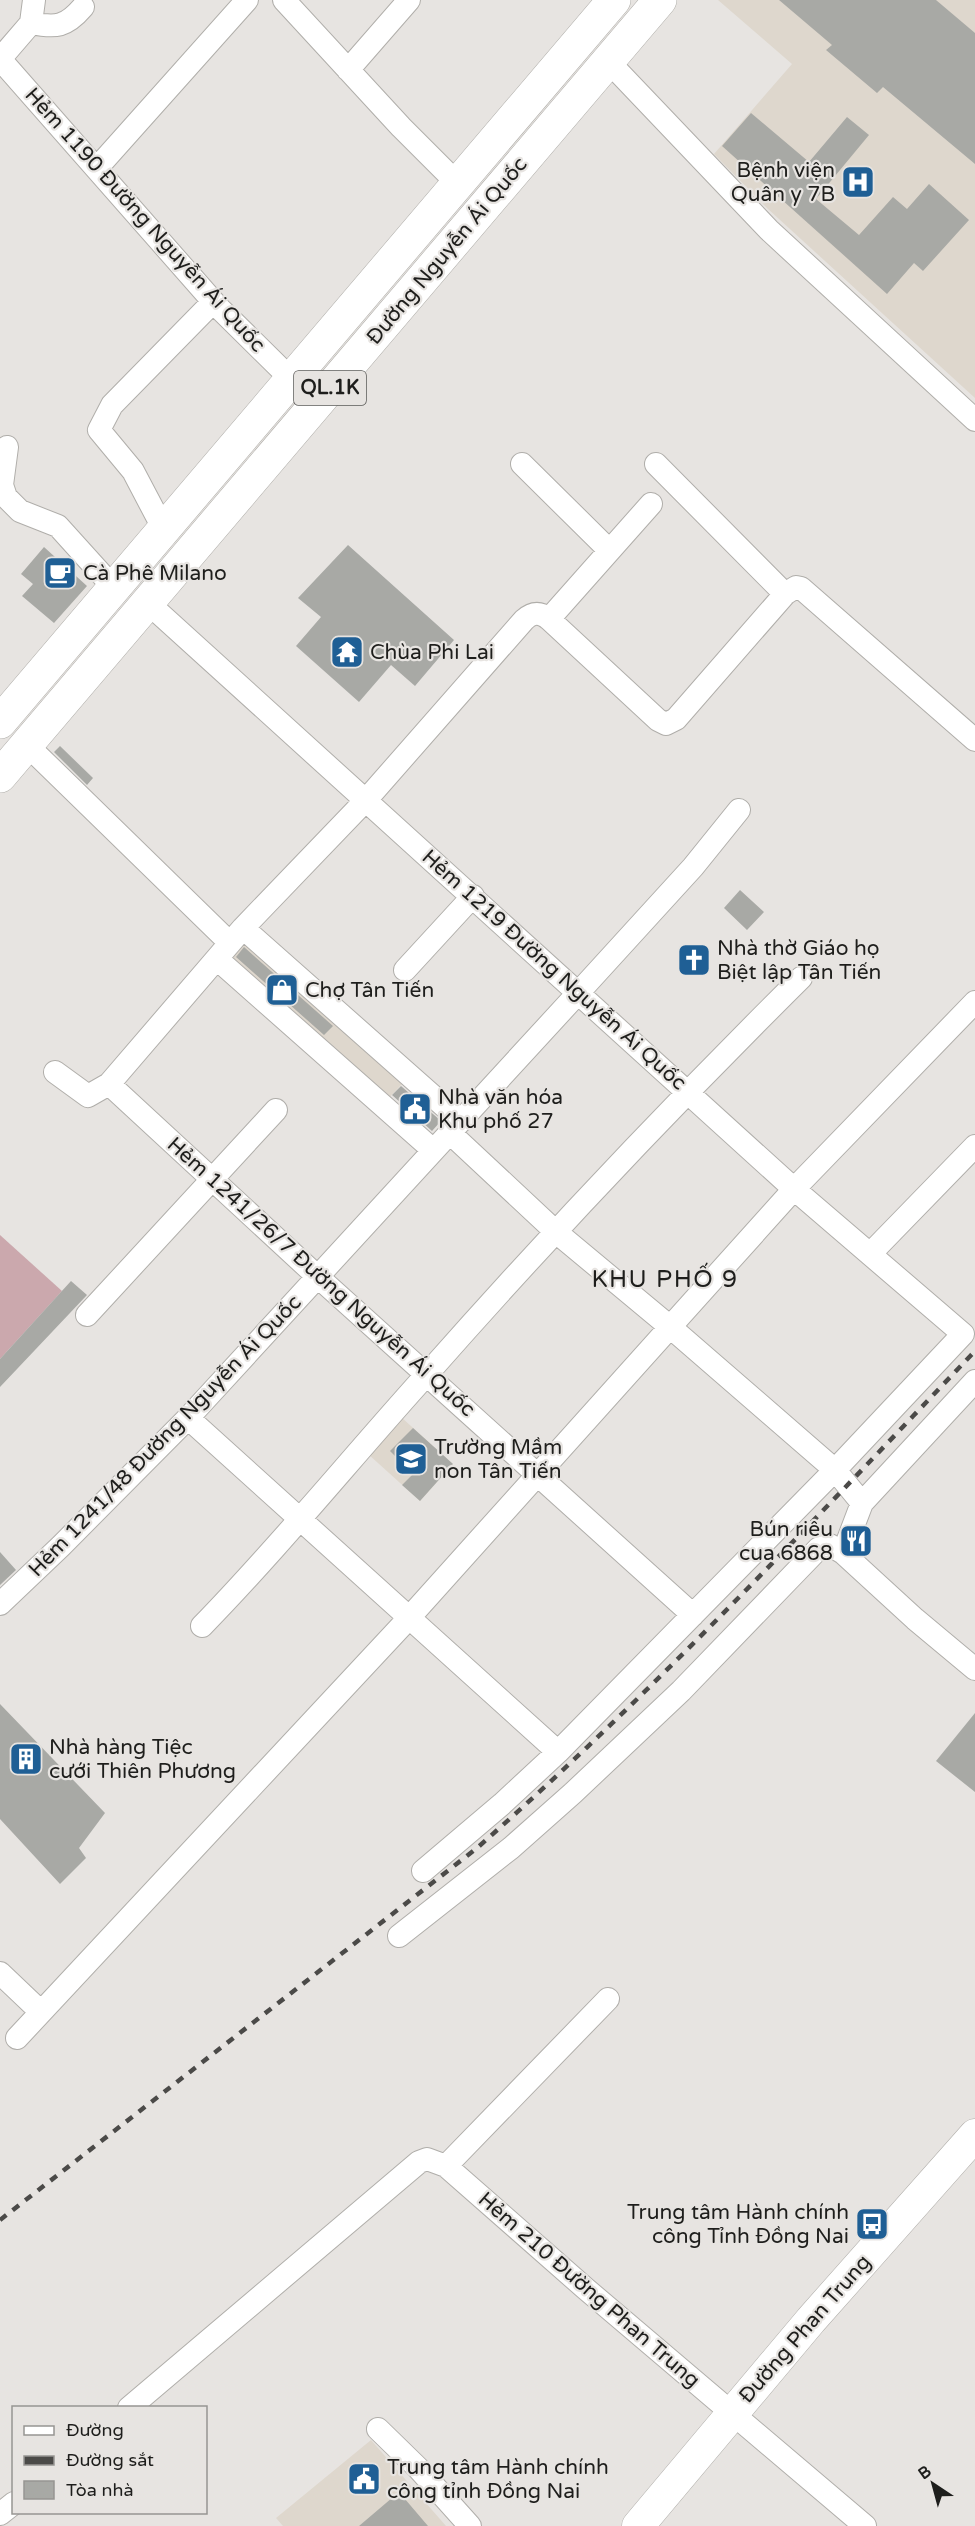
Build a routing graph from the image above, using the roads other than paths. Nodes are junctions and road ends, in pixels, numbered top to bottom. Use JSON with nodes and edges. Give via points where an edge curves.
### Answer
{"nodes":[{"id":1,"x":34,"y":0,"type":"edge"},
{"id":2,"x":247,"y":0,"type":"edge"},
{"id":3,"x":284,"y":0,"type":"edge"},
{"id":4,"x":409,"y":0,"type":"edge"},
{"id":5,"x":614,"y":0,"type":"edge"},
{"id":6,"x":660,"y":0,"type":"edge"},
{"id":7,"x":82,"y":7,"type":"dead end"},
{"id":8,"x":31,"y":23,"type":"junction"},
{"id":9,"x":3,"y":51,"type":"edge"},
{"id":10,"x":608,"y":61,"type":"junction"},
{"id":11,"x":348,"y":70,"type":"junction"},
{"id":12,"x":97,"y":168,"type":"junction"},
{"id":13,"x":458,"y":184,"type":"junction"},
{"id":14,"x":213,"y":302,"type":"junction"},
{"id":15,"x":291,"y":379,"type":"junction"},
{"id":16,"x":975,"y":420,"type":"edge"},
{"id":17,"x":7,"y":447,"type":"dead end"},
{"id":18,"x":522,"y":464,"type":"dead end"},
{"id":19,"x":656,"y":464,"type":"dead end"},
{"id":20,"x":651,"y":504,"type":"dead end"},
{"id":21,"x":164,"y":530,"type":"junction"},
{"id":22,"x":609,"y":550,"type":"junction"},
{"id":23,"x":114,"y":588,"type":"junction"},
{"id":24,"x":785,"y":594,"type":"junction"},
{"id":25,"x":148,"y":603,"type":"junction"},
{"id":26,"x":549,"y":619,"type":"junction"},
{"id":27,"x":0,"y":722,"type":"edge"},
{"id":28,"x":975,"y":740,"type":"edge"},
{"id":29,"x":27,"y":745,"type":"junction"},
{"id":30,"x":0,"y":776,"type":"edge"},
{"id":31,"x":366,"y":800,"type":"junction"},
{"id":32,"x":739,"y":810,"type":"dead end"},
{"id":33,"x":473,"y":896,"type":"junction"},
{"id":34,"x":230,"y":943,"type":"junction"},
{"id":35,"x":405,"y":970,"type":"dead end"},
{"id":36,"x":801,"y":978,"type":"dead end"},
{"id":37,"x":579,"y":992,"type":"junction"},
{"id":38,"x":975,"y":1002,"type":"edge"},
{"id":39,"x":55,"y":1072,"type":"dead end"},
{"id":40,"x":109,"y":1084,"type":"junction"},
{"id":41,"x":687,"y":1091,"type":"junction"},
{"id":42,"x":276,"y":1110,"type":"dead end"},
{"id":43,"x":455,"y":1127,"type":"junction"},
{"id":44,"x":975,"y":1146,"type":"edge"},
{"id":45,"x":433,"y":1150,"type":"junction"},
{"id":46,"x":213,"y":1178,"type":"junction"},
{"id":47,"x":794,"y":1189,"type":"junction"},
{"id":48,"x":556,"y":1232,"type":"junction"},
{"id":49,"x":871,"y":1253,"type":"junction"},
{"id":50,"x":318,"y":1277,"type":"junction"},
{"id":51,"x":87,"y":1315,"type":"dead end"},
{"id":52,"x":669,"y":1326,"type":"junction"},
{"id":53,"x":427,"y":1373,"type":"junction"},
{"id":54,"x":975,"y":1381,"type":"edge"},
{"id":55,"x":188,"y":1418,"type":"junction"},
{"id":56,"x":835,"y":1470,"type":"junction"},
{"id":57,"x":538,"y":1474,"type":"junction"},
{"id":58,"x":862,"y":1503,"type":"junction"},
{"id":59,"x":300,"y":1521,"type":"junction"},
{"id":60,"x":843,"y":1552,"type":"junction"},
{"id":61,"x":0,"y":1604,"type":"edge"},
{"id":62,"x":693,"y":1615,"type":"junction"},
{"id":63,"x":408,"y":1619,"type":"junction"},
{"id":64,"x":202,"y":1626,"type":"dead end"},
{"id":65,"x":975,"y":1669,"type":"edge"},
{"id":66,"x":558,"y":1752,"type":"junction"},
{"id":67,"x":423,"y":1871,"type":"dead end"},
{"id":68,"x":399,"y":1936,"type":"dead end"},
{"id":69,"x":0,"y":1973,"type":"edge"},
{"id":70,"x":608,"y":1999,"type":"dead end"},
{"id":71,"x":41,"y":2012,"type":"junction"},
{"id":72,"x":17,"y":2038,"type":"dead end"},
{"id":73,"x":975,"y":2135,"type":"edge"},
{"id":74,"x":446,"y":2166,"type":"junction"},
{"id":75,"x":131,"y":2406,"type":"edge"},
{"id":76,"x":733,"y":2413,"type":"junction"},
{"id":77,"x":378,"y":2429,"type":"dead end"},
{"id":78,"x":12,"y":2505,"type":"edge"},
{"id":79,"x":0,"y":2514,"type":"edge"},
{"id":80,"x":470,"y":2526,"type":"edge"},
{"id":81,"x":638,"y":2526,"type":"edge"},
{"id":82,"x":866,"y":2526,"type":"edge"}],
"edges":[{"from":1,"to":8,"type":"street"},
{"from":2,"to":12,"type":"street"},
{"from":3,"to":11,"type":"street"},
{"from":4,"to":11,"type":"street"},
{"from":5,"to":13,"type":"main road","name":"Đường Nguyễn Ái Quốc","number":"QL.1K"},
{"from":6,"to":10,"type":"main road","name":"Đường Nguyễn Ái Quốc","number":"QL.1K"},
{"from":7,"to":8,"type":"street","via":[[73,19],[61,24],[51,27]]},
{"from":8,"to":9,"type":"street"},
{"from":9,"to":12,"type":"street","name":"Hẻm 1190 Đường Nguyễn Ái Quốc"},
{"from":10,"to":16,"type":"street","via":[[763,224]]},
{"from":10,"to":25,"type":"main road","name":"Đường Nguyễn Ái Quốc","number":"QL.1K"},
{"from":11,"to":13,"type":"street"},
{"from":12,"to":14,"type":"street","name":"Hẻm 1190 Đường Nguyễn Ái Quốc"},
{"from":13,"to":15,"type":"main road","name":"Đường Nguyễn Ái Quốc","number":"QL.1K"},
{"from":14,"to":15,"type":"street","name":"Hẻm 1190 Đường Nguyễn Ái Quốc"},
{"from":14,"to":21,"type":"street","via":[[112,405],[99,430],[133,471]]},
{"from":15,"to":21,"type":"main road","name":"Đường Nguyễn Ái Quốc","number":"QL.1K"},
{"from":17,"to":23,"type":"street","via":[[2,485],[6,497],[20,511],[58,526]]},
{"from":18,"to":22,"type":"street"},
{"from":19,"to":24,"type":"street"},
{"from":20,"to":22,"type":"street"},
{"from":21,"to":23,"type":"main road","name":"Đường Nguyễn Ái Quốc","number":"QL.1K"},
{"from":22,"to":26,"type":"street"},
{"from":23,"to":27,"type":"main road","name":"Đường Nguyễn Ái Quốc","number":"QL.1K"},
{"from":24,"to":26,"type":"street","via":[[676,720],[666,724]]},
{"from":24,"to":28,"type":"street","via":[[795,587],[801,588]]},
{"from":25,"to":29,"type":"main road","name":"Đường Nguyễn Ái Quốc","number":"QL.1K"},
{"from":25,"to":31,"type":"street","name":"Hẻm 1219 Đường Nguyễn Ái Quốc"},
{"from":26,"to":31,"type":"street","via":[[536,613],[524,620]]},
{"from":29,"to":30,"type":"main road","name":"Đường Nguyễn Ái Quốc","number":"QL.1K"},
{"from":29,"to":34,"type":"street"},
{"from":31,"to":33,"type":"street","name":"Hẻm 1219 Đường Nguyễn Ái Quốc"},
{"from":31,"to":34,"type":"street"},
{"from":32,"to":37,"type":"street","name":"Hẻm 1241/48 Đường Nguyễn Ái Quốc","via":[[693,867]]},
{"from":33,"to":35,"type":"street"},
{"from":33,"to":37,"type":"street","name":"Hẻm 1219 Đường Nguyễn Ái Quốc"},
{"from":34,"to":40,"type":"street"},
{"from":34,"to":43,"type":"street"},
{"from":34,"to":45,"type":"street"},
{"from":36,"to":41,"type":"street"},
{"from":37,"to":41,"type":"street","name":"Hẻm 1219 Đường Nguyễn Ái Quốc"},
{"from":37,"to":43,"type":"street","name":"Hẻm 1241/48 Đường Nguyễn Ái Quốc"},
{"from":38,"to":47,"type":"street"},
{"from":39,"to":40,"type":"street","via":[[88,1096]]},
{"from":40,"to":46,"type":"street","name":"Hẻm 1241/26/7 Đường Nguyễn Ái Quốc"},
{"from":41,"to":47,"type":"street","name":"Hẻm 1219 Đường Nguyễn Ái Quốc"},
{"from":41,"to":48,"type":"street"},
{"from":42,"to":46,"type":"street"},
{"from":43,"to":45,"type":"street","name":"Hẻm 1241/48 Đường Nguyễn Ái Quốc"},
{"from":43,"to":48,"type":"street"},
{"from":44,"to":49,"type":"street"},
{"from":45,"to":50,"type":"street","name":"Hẻm 1241/48 Đường Nguyễn Ái Quốc"},
{"from":46,"to":50,"type":"street","name":"Hẻm 1241/26/7 Đường Nguyễn Ái Quốc"},
{"from":46,"to":51,"type":"street"},
{"from":47,"to":49,"type":"street","name":"Hẻm 1219 Đường Nguyễn Ái Quốc"},
{"from":47,"to":52,"type":"street"},
{"from":48,"to":52,"type":"street"},
{"from":48,"to":53,"type":"street"},
{"from":49,"to":56,"type":"street","name":"Hẻm 1219 Đường Nguyễn Ái Quốc","via":[[963,1334]]},
{"from":50,"to":53,"type":"street","name":"Hẻm 1241/26/7 Đường Nguyễn Ái Quốc"},
{"from":50,"to":55,"type":"street","name":"Hẻm 1241/48 Đường Nguyễn Ái Quốc"},
{"from":52,"to":56,"type":"street"},
{"from":52,"to":57,"type":"street"},
{"from":53,"to":57,"type":"street","name":"Hẻm 1241/26/7 Đường Nguyễn Ái Quốc"},
{"from":53,"to":59,"type":"street"},
{"from":54,"to":58,"type":"street"},
{"from":55,"to":59,"type":"street"},
{"from":55,"to":61,"type":"street","name":"Hẻm 1241/48 Đường Nguyễn Ái Quốc"},
{"from":56,"to":58,"type":"street"},
{"from":56,"to":62,"type":"street"},
{"from":57,"to":62,"type":"street","name":"Hẻm 1241/26/7 Đường Nguyễn Ái Quốc"},
{"from":57,"to":63,"type":"street"},
{"from":58,"to":60,"type":"street"},
{"from":59,"to":63,"type":"street"},
{"from":59,"to":64,"type":"street"},
{"from":60,"to":65,"type":"street"},
{"from":60,"to":68,"type":"street","via":[[830,1545],[819,1548],[681,1691],[561,1805]]},
{"from":62,"to":66,"type":"street"},
{"from":63,"to":66,"type":"street"},
{"from":63,"to":71,"type":"street"},
{"from":66,"to":67,"type":"street"},
{"from":69,"to":71,"type":"street"},
{"from":70,"to":74,"type":"street"},
{"from":71,"to":72,"type":"street"},
{"from":73,"to":76,"type":"main road","name":"Đường Phan Trung"},
{"from":74,"to":75,"type":"street","via":[[427,2159],[419,2162]]},
{"from":74,"to":76,"type":"street","name":"Hẻm 210 Đường Phan Trung"},
{"from":76,"to":81,"type":"main road","name":"Đường Phan Trung"},
{"from":76,"to":82,"type":"street","name":"Hẻm 210 Đường Phan Trung"},
{"from":77,"to":80,"type":"street"},
{"from":78,"to":79,"type":"street"}]}
